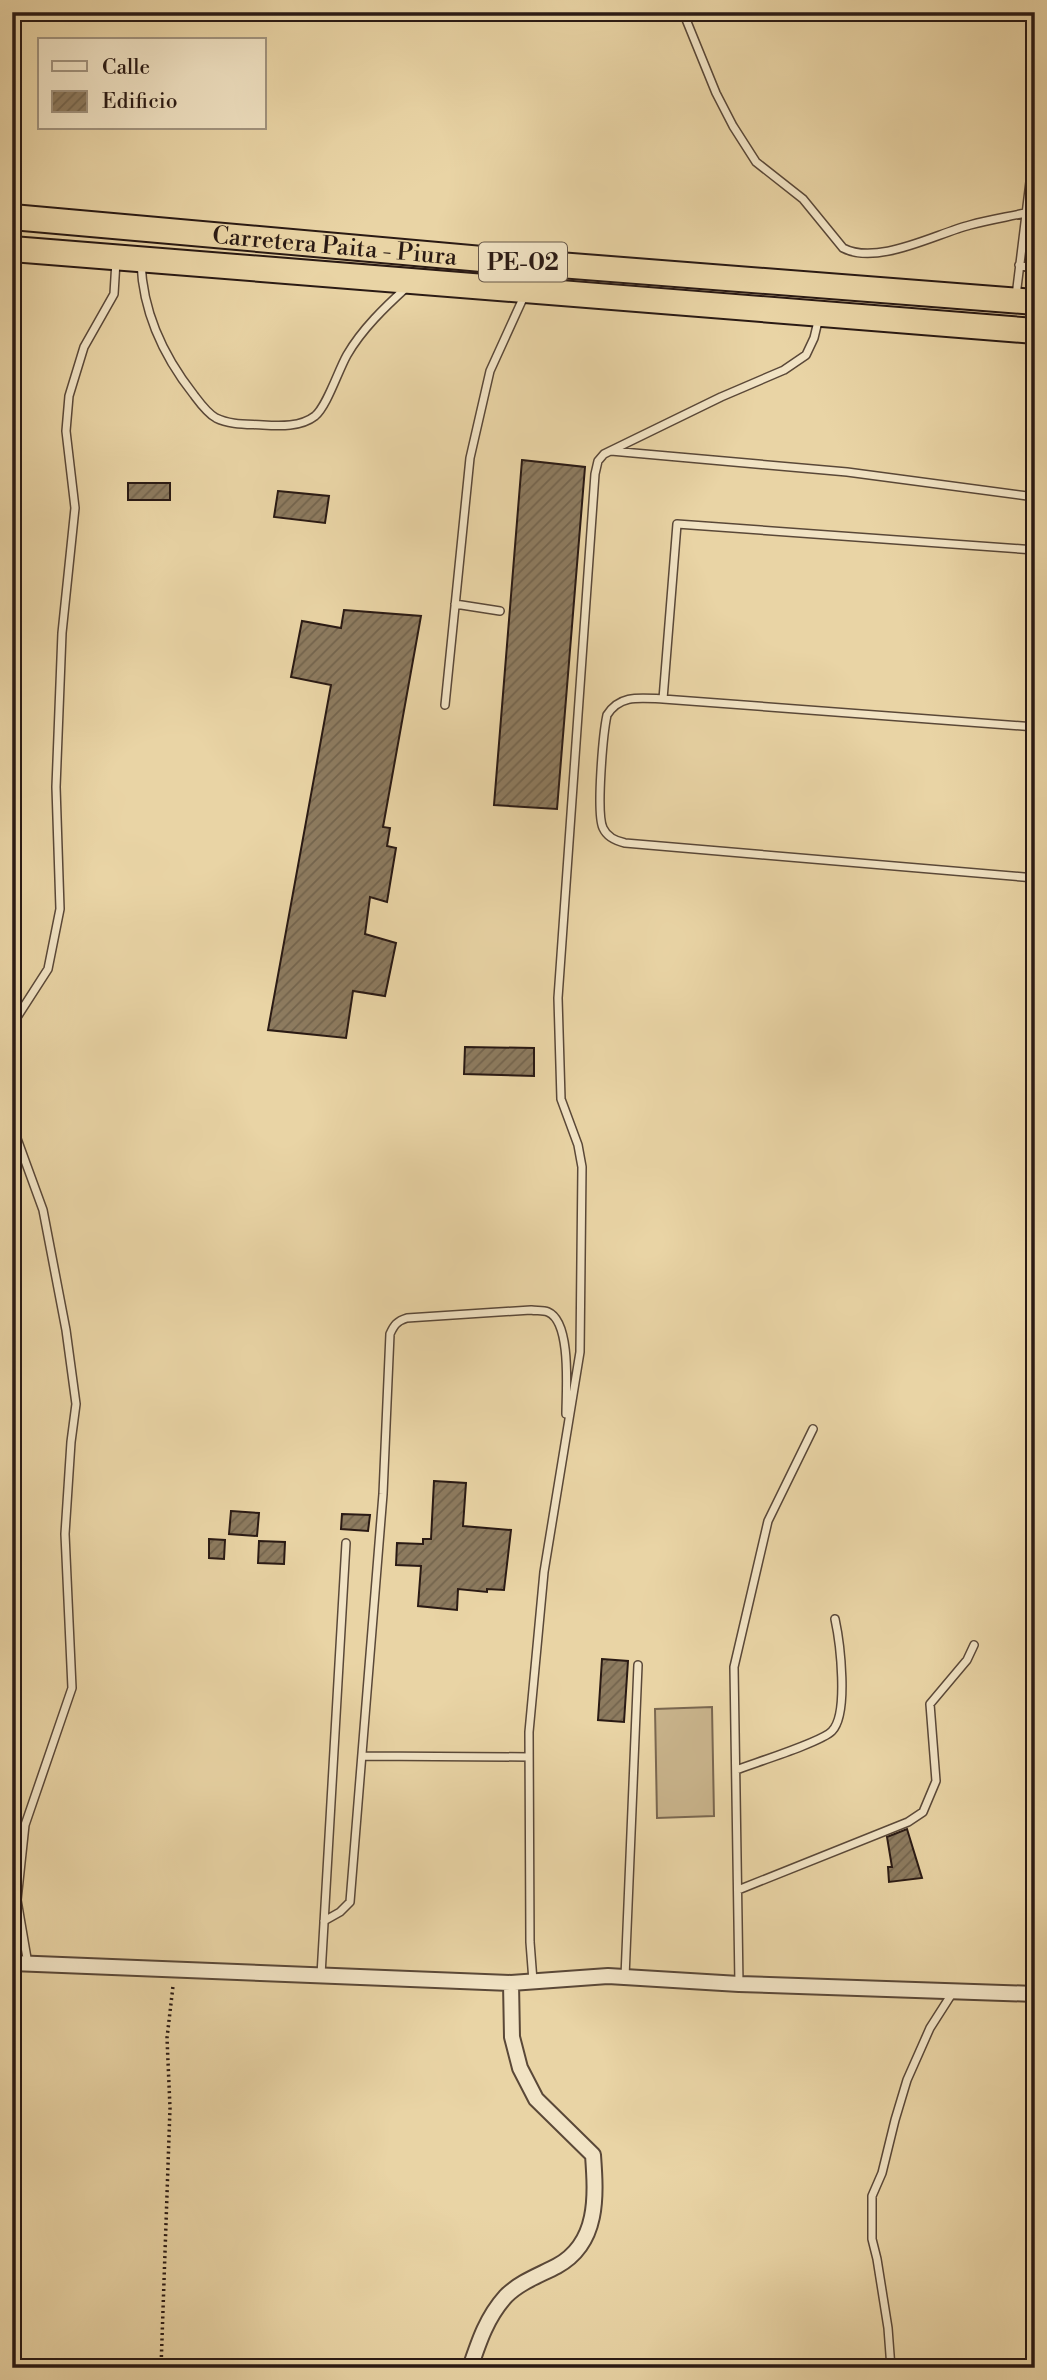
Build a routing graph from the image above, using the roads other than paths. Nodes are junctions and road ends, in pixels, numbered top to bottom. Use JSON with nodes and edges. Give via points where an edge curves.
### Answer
{"nodes":[{"id":1,"x":683,"y":12,"type":"edge"},
{"id":2,"x":1035,"y":142,"type":"edge"},
{"id":3,"x":1025,"y":213,"type":"junction"},
{"id":4,"x":12,"y":217,"type":"edge"},
{"id":5,"x":12,"y":249,"type":"edge"},
{"id":6,"x":129,"y":258,"type":"junction"},
{"id":7,"x":1019,"y":265,"type":"junction"},
{"id":8,"x":1035,"y":268,"type":"edge"},
{"id":9,"x":413,"y":281,"type":"junction"},
{"id":10,"x":526,"y":290,"type":"junction"},
{"id":11,"x":1025,"y":301,"type":"edge"},
{"id":12,"x":820,"y":313,"type":"junction"},
{"id":13,"x":12,"y":316,"type":"edge"},
{"id":14,"x":1035,"y":331,"type":"edge"},
{"id":15,"x":13,"y":352,"type":"edge"},
{"id":16,"x":12,"y":435,"type":"edge"},
{"id":17,"x":610,"y":451,"type":"junction"},
{"id":18,"x":1035,"y":497,"type":"edge"},
{"id":19,"x":1035,"y":550,"type":"edge"},
{"id":20,"x":455,"y":604,"type":"junction"},
{"id":21,"x":499,"y":611,"type":"dead end"},
{"id":22,"x":663,"y":699,"type":"junction"},
{"id":23,"x":445,"y":705,"type":"dead end"},
{"id":24,"x":1035,"y":727,"type":"edge"},
{"id":25,"x":1035,"y":878,"type":"edge"},
{"id":26,"x":12,"y":1025,"type":"edge"},
{"id":27,"x":12,"y":1125,"type":"edge"},
{"id":28,"x":813,"y":1429,"type":"dead end"},
{"id":29,"x":566,"y":1436,"type":"junction"},
{"id":30,"x":346,"y":1543,"type":"dead end"},
{"id":31,"x":835,"y":1619,"type":"dead end"},
{"id":32,"x":974,"y":1645,"type":"dead end"},
{"id":33,"x":638,"y":1665,"type":"dead end"},
{"id":34,"x":363,"y":1756,"type":"junction"},
{"id":35,"x":529,"y":1757,"type":"junction"},
{"id":36,"x":736,"y":1770,"type":"junction"},
{"id":37,"x":738,"y":1890,"type":"junction"},
{"id":38,"x":324,"y":1921,"type":"junction"},
{"id":39,"x":12,"y":1963,"type":"edge"},
{"id":40,"x":29,"y":1964,"type":"junction"},
{"id":41,"x":321,"y":1976,"type":"junction"},
{"id":42,"x":625,"y":1977,"type":"junction"},
{"id":43,"x":533,"y":1982,"type":"junction"},
{"id":44,"x":511,"y":1983,"type":"junction"},
{"id":45,"x":739,"y":1984,"type":"junction"},
{"id":46,"x":954,"y":1992,"type":"junction"},
{"id":47,"x":1035,"y":1994,"type":"edge"},
{"id":48,"x":470,"y":2368,"type":"edge"},
{"id":49,"x":891,"y":2368,"type":"edge"}],
"edges":[{"from":1,"to":3,"type":"lane","via":[[716,93],[757,162],[803,198],[843,248],[852,253],[890,251]]},
{"from":2,"to":3,"type":"lane"},
{"from":3,"to":7,"type":"lane"},
{"from":4,"to":11,"type":"highway","name":"Carretera Paita - Piura","number":"PE-02"},
{"from":5,"to":6,"type":"highway","name":"Carretera Paita - Piura","number":"PE-02"},
{"from":6,"to":9,"type":"highway","name":"Carretera Paita - Piura","number":"PE-02"},
{"from":6,"to":9,"type":"lane","via":[[178,376],[210,415],[228,423],[278,426],[315,416],[370,323]]},
{"from":6,"to":26,"type":"lane","via":[[84,347],[69,396],[66,431],[75,508],[62,633],[56,787],[60,909],[48,969]]},
{"from":7,"to":8,"type":"lane"},
{"from":7,"to":11,"type":"lane"},
{"from":9,"to":10,"type":"highway","name":"Carretera Paita - Piura","number":"PE-02"},
{"from":10,"to":12,"type":"highway","name":"Carretera Paita - Piura","number":"PE-02"},
{"from":10,"to":20,"type":"lane","via":[[490,371],[470,458]]},
{"from":12,"to":14,"type":"highway","name":"Carretera Paita - Piura","number":"PE-02"},
{"from":12,"to":17,"type":"lane","via":[[806,355],[785,370]]},
{"from":13,"to":15,"type":"lane"},
{"from":15,"to":16,"type":"lane","via":[[16,394]]},
{"from":17,"to":18,"type":"lane","via":[[847,472]]},
{"from":17,"to":29,"type":"lane","via":[[598,461],[595,474],[558,998],[561,1099],[582,1167],[580,1352]]},
{"from":19,"to":22,"type":"lane","via":[[677,524]]},
{"from":20,"to":21,"type":"lane"},
{"from":20,"to":23,"type":"lane"},
{"from":22,"to":24,"type":"lane"},
{"from":22,"to":25,"type":"lane","via":[[627,699],[607,715],[600,815],[605,831],[616,841]]},
{"from":27,"to":40,"type":"lane","via":[[43,1210],[76,1404],[65,1534],[72,1688],[25,1825],[17,1900]]},
{"from":28,"to":36,"type":"lane","via":[[768,1521],[737,1653]]},
{"from":29,"to":34,"type":"lane","via":[[566,1353],[558,1320],[548,1312],[407,1318],[394,1326]]},
{"from":29,"to":35,"type":"lane","via":[[544,1572]]},
{"from":30,"to":38,"type":"lane"},
{"from":31,"to":36,"type":"lane","via":[[841,1709],[833,1731]]},
{"from":32,"to":37,"type":"lane","via":[[930,1704],[936,1781],[923,1812]]},
{"from":33,"to":42,"type":"lane"},
{"from":34,"to":35,"type":"lane"},
{"from":34,"to":38,"type":"lane","via":[[350,1902]]},
{"from":35,"to":43,"type":"lane"},
{"from":36,"to":37,"type":"lane"},
{"from":37,"to":45,"type":"lane"},
{"from":38,"to":41,"type":"lane"},
{"from":39,"to":40,"type":"street"},
{"from":40,"to":41,"type":"street"},
{"from":41,"to":44,"type":"street"},
{"from":42,"to":43,"type":"street"},
{"from":42,"to":45,"type":"street"},
{"from":43,"to":44,"type":"street"},
{"from":44,"to":48,"type":"street","via":[[512,2037],[520,2068],[537,2099],[593,2155],[593,2220],[576,2251],[526,2281],[499,2304],[485,2326]]},
{"from":45,"to":46,"type":"street"},
{"from":46,"to":47,"type":"street"},
{"from":46,"to":49,"type":"lane","via":[[930,2028],[907,2080],[872,2196],[872,2239]]}]}
